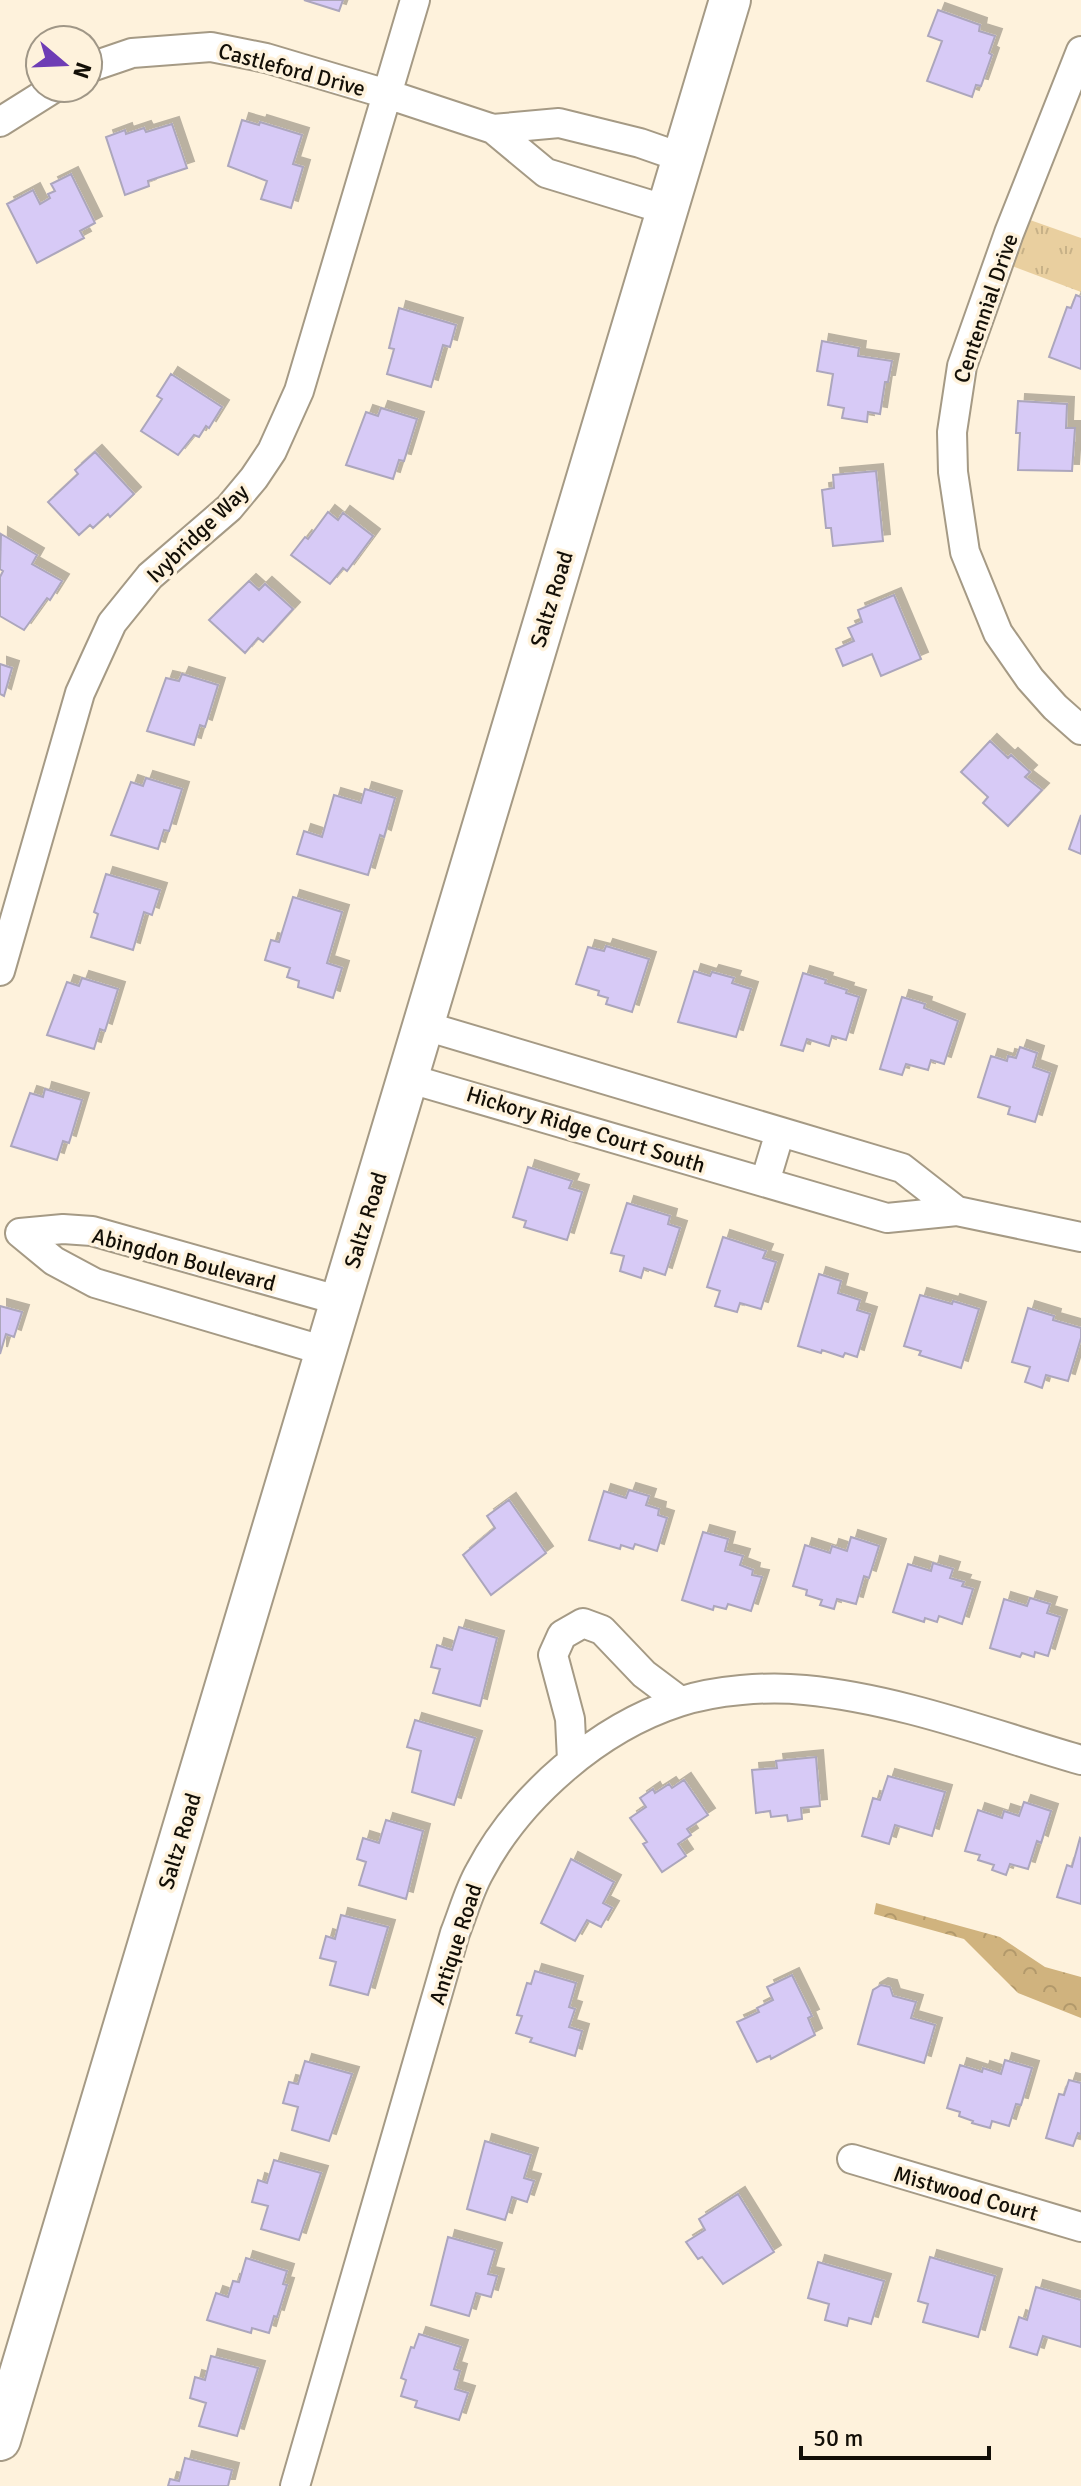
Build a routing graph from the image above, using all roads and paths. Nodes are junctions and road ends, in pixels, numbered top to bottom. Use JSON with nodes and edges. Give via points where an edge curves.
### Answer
{"nodes":[{"id":1,"x":415,"y":0,"type":"edge"},
{"id":2,"x":730,"y":0,"type":"edge"},
{"id":3,"x":1081,"y":51,"type":"edge"},
{"id":4,"x":104,"y":63,"type":"edge"},
{"id":5,"x":387,"y":94,"type":"junction"},
{"id":6,"x":29,"y":104,"type":"edge"},
{"id":7,"x":0,"y":122,"type":"edge"},
{"id":8,"x":493,"y":129,"type":"junction"},
{"id":9,"x":683,"y":158,"type":"junction"},
{"id":10,"x":667,"y":210,"type":"junction"},
{"id":11,"x":1081,"y":730,"type":"edge"},
{"id":12,"x":0,"y":971,"type":"edge"},
{"id":13,"x":422,"y":1025,"type":"junction"},
{"id":14,"x":407,"y":1078,"type":"junction"},
{"id":15,"x":780,"y":1132,"type":"junction"},
{"id":16,"x":765,"y":1182,"type":"junction"},
{"id":17,"x":957,"y":1211,"type":"junction"},
{"id":18,"x":10,"y":1230,"type":"edge"},
{"id":19,"x":1081,"y":1237,"type":"edge"},
{"id":20,"x":341,"y":1301,"type":"junction"},
{"id":21,"x":325,"y":1351,"type":"junction"},
{"id":22,"x":680,"y":1701,"type":"junction"},
{"id":23,"x":572,"y":1760,"type":"junction"},
{"id":24,"x":1081,"y":1760,"type":"edge"},
{"id":25,"x":852,"y":2159,"type":"dead end"},
{"id":26,"x":1081,"y":2227,"type":"edge"},
{"id":27,"x":0,"y":2440,"type":"edge"},
{"id":28,"x":295,"y":2486,"type":"edge"}],
"edges":[{"from":1,"to":5,"type":"street","name":"Ivybridge Way"},
{"from":2,"to":9,"type":"street","name":"Saltz Road"},
{"from":3,"to":11,"type":"street","name":"Centennial Drive","via":[[962,366],[952,432],[965,552],[998,633],[1030,679]]},
{"from":4,"to":5,"type":"street","name":"Castleford Drive","via":[[132,53],[211,47]]},
{"from":5,"to":8,"type":"street","name":"Castleford Drive"},
{"from":5,"to":12,"type":"street","name":"Ivybridge Way","via":[[287,421],[272,451],[229,508],[150,576],[112,623],[80,693]]},
{"from":6,"to":7,"type":"street"},
{"from":8,"to":9,"type":"street","name":"Castleford Drive","via":[[559,123]]},
{"from":8,"to":10,"type":"street","name":"Castleford Drive","via":[[546,173]]},
{"from":9,"to":10,"type":"street","name":"Saltz Road"},
{"from":10,"to":13,"type":"street","name":"Saltz Road"},
{"from":13,"to":14,"type":"street","name":"Saltz Road"},
{"from":13,"to":15,"type":"street","name":"Hickory Ridge Court South"},
{"from":14,"to":16,"type":"street","name":"Hickory Ridge Court South"},
{"from":14,"to":20,"type":"street","name":"Saltz Road"},
{"from":15,"to":16,"type":"street"},
{"from":15,"to":17,"type":"street","name":"Hickory Ridge Court South","via":[[902,1168]]},
{"from":16,"to":17,"type":"street","name":"Hickory Ridge Court South","via":[[887,1218]]},
{"from":17,"to":19,"type":"street","name":"Hickory Ridge Court South"},
{"from":18,"to":20,"type":"street","name":"Abingdon Boulevard","via":[[92,1231]]},
{"from":18,"to":21,"type":"street","name":"Abingdon Boulevard","via":[[95,1283]]},
{"from":20,"to":21,"type":"street","name":"Saltz Road"},
{"from":21,"to":27,"type":"street","name":"Saltz Road"},
{"from":22,"to":23,"type":"street","name":"Antique Road","via":[[633,1721]]},
{"from":22,"to":23,"type":"street","via":[[644,1674],[602,1630],[583,1623],[562,1635],[553,1655],[570,1719]]},
{"from":22,"to":24,"type":"street","name":"Antique Road","via":[[750,1689],[805,1690],[889,1704]]},
{"from":23,"to":28,"type":"street","name":"Antique Road","via":[[521,1811],[479,1871],[455,1933]]},
{"from":25,"to":26,"type":"street","name":"Mistwood Court"}]}
